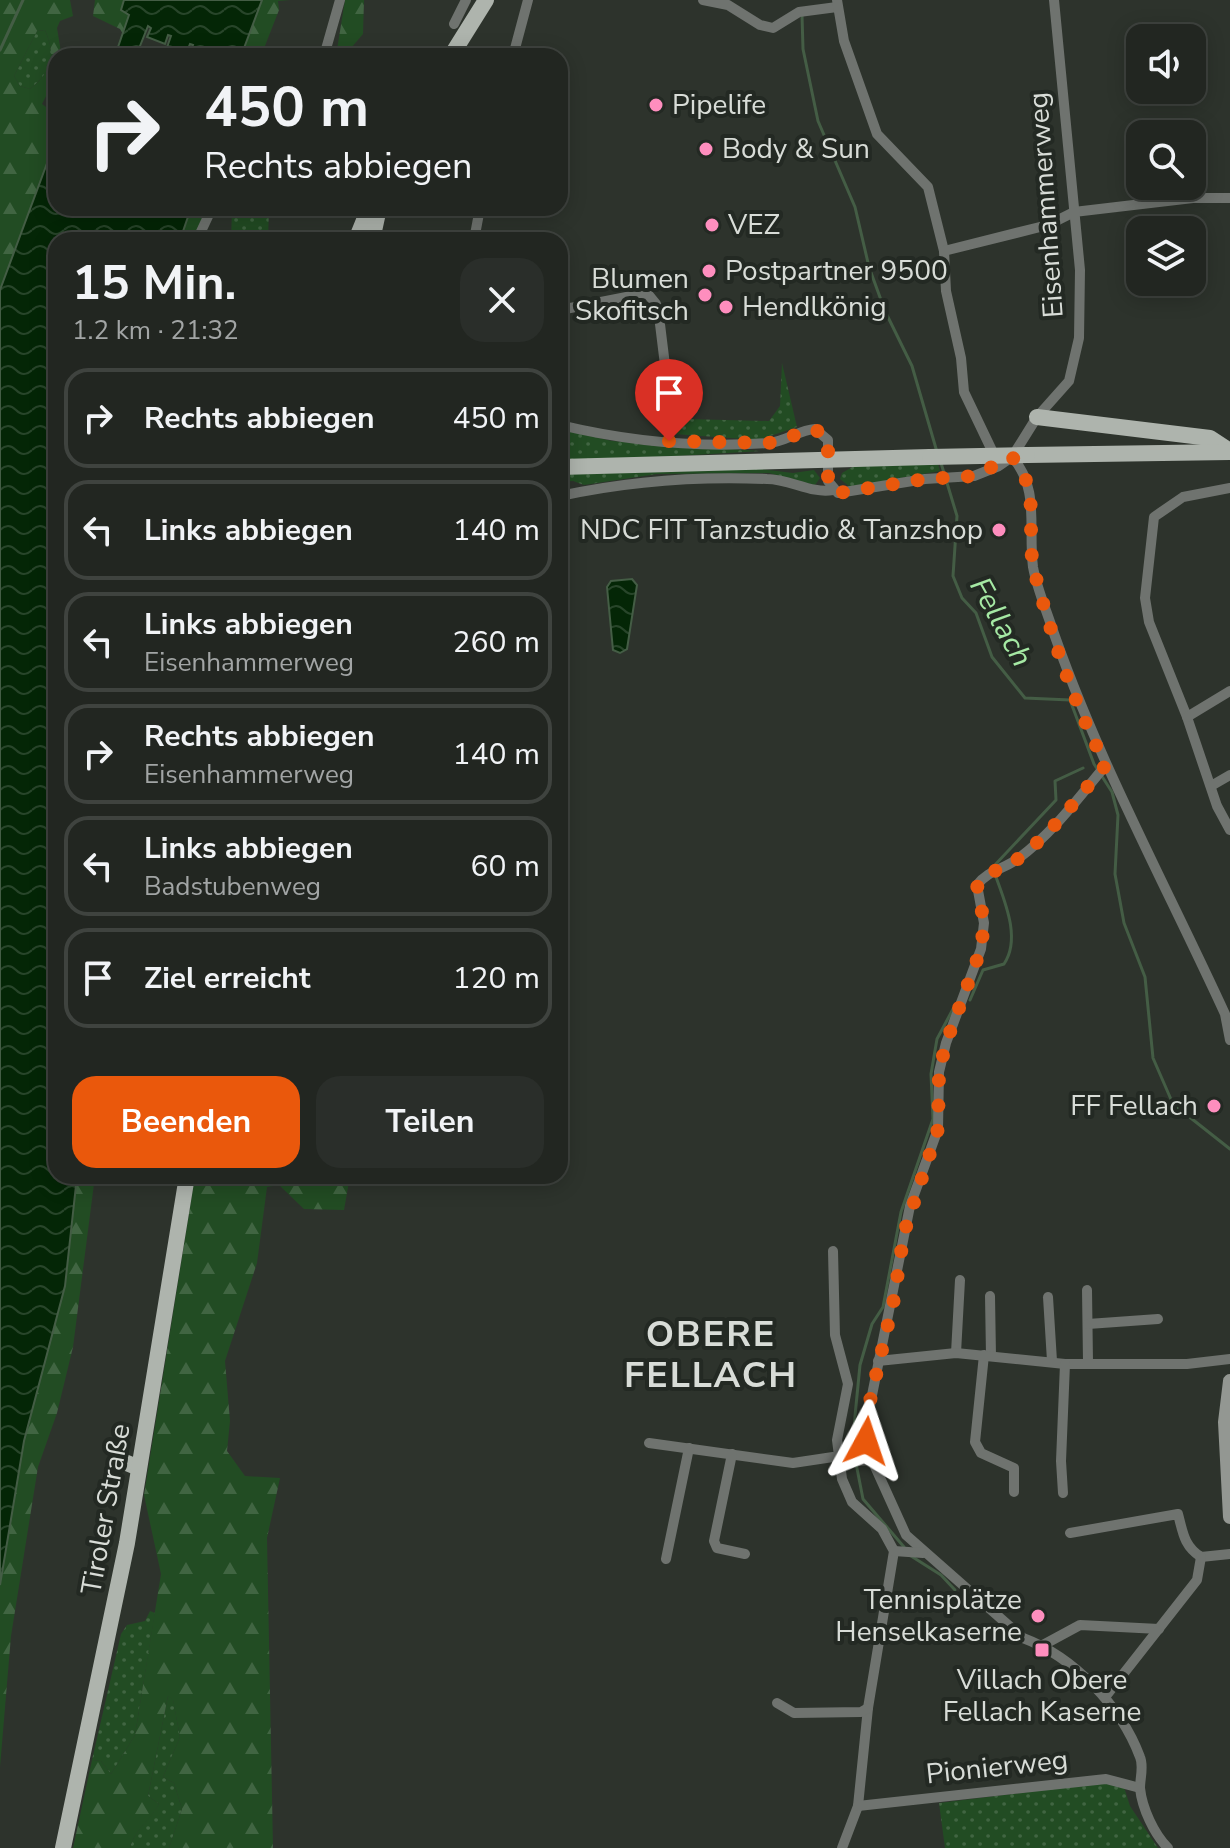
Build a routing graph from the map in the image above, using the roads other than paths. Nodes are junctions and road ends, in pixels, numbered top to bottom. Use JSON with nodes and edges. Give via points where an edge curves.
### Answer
{"nodes":[{"id":1,"x":340,"y":0,"type":"edge"},
{"id":2,"x":466,"y":0,"type":"edge"},
{"id":3,"x":486,"y":0,"type":"edge"},
{"id":4,"x":528,"y":0,"type":"edge"},
{"id":5,"x":1054,"y":0,"type":"edge"},
{"id":6,"x":707,"y":1,"type":"edge"},
{"id":7,"x":837,"y":4,"type":"edge"},
{"id":8,"x":454,"y":24,"type":"dead end"},
{"id":9,"x":326,"y":48,"type":"edge"},
{"id":10,"x":456,"y":48,"type":"edge"},
{"id":11,"x":515,"y":48,"type":"edge"},
{"id":12,"x":1230,"y":198,"type":"edge"},
{"id":13,"x":1074,"y":212,"type":"junction"},
{"id":14,"x":944,"y":251,"type":"junction"},
{"id":15,"x":568,"y":308,"type":"edge"},
{"id":16,"x":1037,"y":417,"type":"junction"},
{"id":17,"x":568,"y":427,"type":"edge"},
{"id":18,"x":669,"y":441,"type":"junction"},
{"id":19,"x":1230,"y":452,"type":"edge"},
{"id":20,"x":1019,"y":456,"type":"junction"},
{"id":21,"x":829,"y":460,"type":"junction"},
{"id":22,"x":999,"y":466,"type":"junction"},
{"id":23,"x":568,"y":467,"type":"edge"},
{"id":24,"x":1230,"y":488,"type":"edge"},
{"id":25,"x":833,"y":490,"type":"junction"},
{"id":26,"x":568,"y":495,"type":"edge"},
{"id":27,"x":1230,"y":691,"type":"edge"},
{"id":28,"x":1187,"y":717,"type":"junction"},
{"id":29,"x":1101,"y":770,"type":"junction"},
{"id":30,"x":1230,"y":775,"type":"edge"},
{"id":31,"x":1211,"y":786,"type":"junction"},
{"id":32,"x":1230,"y":830,"type":"edge"},
{"id":33,"x":1230,"y":1040,"type":"edge"},
{"id":34,"x":186,"y":1184,"type":"edge"},
{"id":35,"x":833,"y":1251,"type":"dead end"},
{"id":36,"x":960,"y":1280,"type":"dead end"},
{"id":37,"x":1087,"y":1290,"type":"dead end"},
{"id":38,"x":990,"y":1296,"type":"dead end"},
{"id":39,"x":1048,"y":1297,"type":"dead end"},
{"id":40,"x":1158,"y":1319,"type":"dead end"},
{"id":41,"x":1088,"y":1324,"type":"junction"},
{"id":42,"x":956,"y":1353,"type":"junction"},
{"id":43,"x":987,"y":1355,"type":"junction"},
{"id":44,"x":1230,"y":1359,"type":"edge"},
{"id":45,"x":878,"y":1361,"type":"junction"},
{"id":46,"x":1052,"y":1361,"type":"junction"},
{"id":47,"x":1088,"y":1362,"type":"junction"},
{"id":48,"x":1065,"y":1364,"type":"junction"},
{"id":49,"x":1230,"y":1381,"type":"edge"},
{"id":50,"x":649,"y":1443,"type":"dead end"},
{"id":51,"x":689,"y":1448,"type":"junction"},
{"id":52,"x":732,"y":1454,"type":"junction"},
{"id":53,"x":872,"y":1460,"type":"junction"},
{"id":54,"x":122,"y":1461,"type":"dead end"},
{"id":55,"x":850,"y":1462,"type":"junction"},
{"id":56,"x":139,"y":1468,"type":"junction"},
{"id":57,"x":1014,"y":1492,"type":"dead end"},
{"id":58,"x":1063,"y":1493,"type":"dead end"},
{"id":59,"x":1230,"y":1517,"type":"edge"},
{"id":60,"x":1070,"y":1533,"type":"dead end"},
{"id":61,"x":897,"y":1551,"type":"junction"},
{"id":62,"x":919,"y":1552,"type":"junction"},
{"id":63,"x":745,"y":1554,"type":"dead end"},
{"id":64,"x":1230,"y":1554,"type":"edge"},
{"id":65,"x":1201,"y":1557,"type":"junction"},
{"id":66,"x":666,"y":1559,"type":"dead end"},
{"id":67,"x":1159,"y":1629,"type":"junction"},
{"id":68,"x":1043,"y":1645,"type":"junction"},
{"id":69,"x":1106,"y":1696,"type":"junction"},
{"id":70,"x":777,"y":1703,"type":"dead end"},
{"id":71,"x":868,"y":1708,"type":"junction"},
{"id":72,"x":1140,"y":1788,"type":"junction"},
{"id":73,"x":858,"y":1806,"type":"junction"},
{"id":74,"x":63,"y":1848,"type":"edge"},
{"id":75,"x":842,"y":1848,"type":"edge"},
{"id":76,"x":1168,"y":1848,"type":"edge"}],
"edges":[{"from":1,"to":9,"type":"street"},
{"from":2,"to":8,"type":"street"},
{"from":3,"to":10,"type":"main road"},
{"from":4,"to":11,"type":"street"},
{"from":5,"to":13,"type":"street","name":"Eisenhammerweg"},
{"from":6,"to":7,"type":"street","via":[[738,9],[767,28],[802,11]]},
{"from":7,"to":14,"type":"street","via":[[853,70],[877,134],[928,187]]},
{"from":12,"to":13,"type":"street"},
{"from":13,"to":14,"type":"street","via":[[1048,225]]},
{"from":13,"to":16,"type":"street","name":"Eisenhammerweg","via":[[1080,283],[1074,369]]},
{"from":14,"to":22,"type":"street","via":[[964,392]]},
{"from":15,"to":18,"type":"street","via":[[647,293],[659,316]]},
{"from":16,"to":19,"type":"main road","via":[[1210,438]]},
{"from":16,"to":20,"type":"street","name":"Eisenhammerweg"},
{"from":17,"to":18,"type":"street"},
{"from":18,"to":21,"type":"street","via":[[769,443],[815,429],[828,440]]},
{"from":19,"to":20,"type":"main road"},
{"from":20,"to":21,"type":"main road","bridge":true},
{"from":20,"to":22,"type":"street","name":"Eisenhammerweg"},
{"from":20,"to":29,"type":"street","via":[[1032,500],[1034,571]]},
{"from":21,"to":23,"type":"main road"},
{"from":21,"to":25,"type":"street"},
{"from":22,"to":25,"type":"street","name":"Eisenhammerweg","via":[[974,476]]},
{"from":24,"to":28,"type":"street","via":[[1183,497],[1154,517],[1146,611]]},
{"from":25,"to":26,"type":"street","name":"Eisenhammerweg","via":[[820,492],[771,479],[653,479]]},
{"from":27,"to":28,"type":"street"},
{"from":28,"to":31,"type":"street"},
{"from":29,"to":33,"type":"street","via":[[1191,940],[1225,1014]]},
{"from":29,"to":45,"type":"street","via":[[1049,831],[977,885],[984,923],[981,949],[946,1043],[939,1072],[938,1129],[910,1206]]},
{"from":30,"to":31,"type":"street"},
{"from":31,"to":32,"type":"street"},
{"from":34,"to":56,"type":"main road","name":"Tiroler Straße"},
{"from":35,"to":55,"type":"street","via":[[835,1335],[848,1384],[837,1440]]},
{"from":36,"to":42,"type":"street"},
{"from":37,"to":41,"type":"street"},
{"from":38,"to":43,"type":"street"},
{"from":39,"to":46,"type":"street"},
{"from":40,"to":41,"type":"street"},
{"from":41,"to":47,"type":"street"},
{"from":42,"to":43,"type":"street"},
{"from":42,"to":45,"type":"street"},
{"from":43,"to":46,"type":"street"},
{"from":43,"to":57,"type":"street","via":[[975,1442],[981,1453],[1014,1468]]},
{"from":44,"to":47,"type":"street","via":[[1187,1364]]},
{"from":45,"to":53,"type":"street","via":[[865,1430]]},
{"from":46,"to":48,"type":"street"},
{"from":47,"to":48,"type":"street"},
{"from":48,"to":58,"type":"street"},
{"from":49,"to":59,"type":"main road","via":[[1225,1422]]},
{"from":50,"to":51,"type":"street"},
{"from":51,"to":52,"type":"street"},
{"from":51,"to":66,"type":"street"},
{"from":52,"to":55,"type":"street","via":[[793,1463],[833,1457]]},
{"from":52,"to":63,"type":"street","via":[[714,1541],[717,1548]]},
{"from":53,"to":55,"type":"street"},
{"from":53,"to":62,"type":"street","via":[[895,1517]]},
{"from":54,"to":56,"type":"main road"},
{"from":55,"to":61,"type":"street","via":[[842,1479],[852,1502]]},
{"from":56,"to":74,"type":"main road","name":"Tiroler Straße","via":[[120,1611],[107,1646]]},
{"from":60,"to":65,"type":"street","via":[[1178,1514],[1186,1546]]},
{"from":61,"to":62,"type":"street"},
{"from":61,"to":71,"type":"street"},
{"from":62,"to":68,"type":"street","via":[[1023,1638]]},
{"from":64,"to":65,"type":"street"},
{"from":65,"to":67,"type":"street","via":[[1197,1580]]},
{"from":67,"to":68,"type":"street","via":[[1080,1625]]},
{"from":67,"to":69,"type":"street"},
{"from":68,"to":69,"type":"street"},
{"from":69,"to":72,"type":"street","via":[[1142,1760]]},
{"from":70,"to":71,"type":"street","via":[[794,1713]]},
{"from":71,"to":73,"type":"street"},
{"from":72,"to":73,"type":"street","name":"Pionierweg","via":[[1106,1779]]},
{"from":72,"to":76,"type":"street"},
{"from":73,"to":75,"type":"street"}]}
